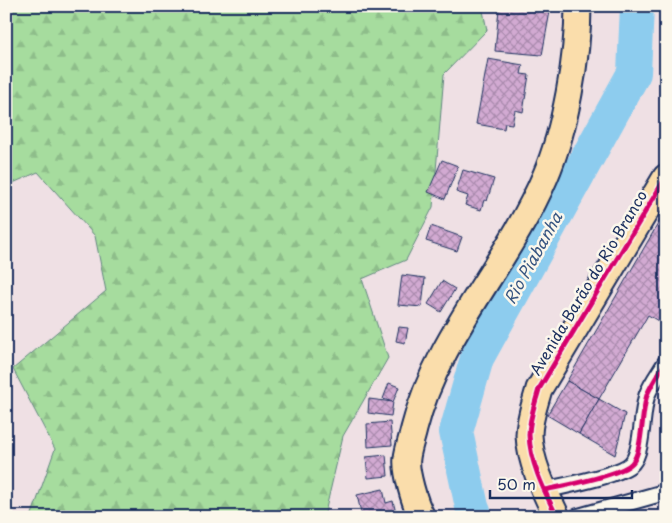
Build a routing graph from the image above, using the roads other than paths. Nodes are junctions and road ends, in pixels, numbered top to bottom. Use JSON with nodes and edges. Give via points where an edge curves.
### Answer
{"nodes":[{"id":1,"x":578,"y":6,"type":"edge"},
{"id":2,"x":666,"y":177,"type":"edge"},
{"id":3,"x":666,"y":362,"type":"edge"},
{"id":4,"x":545,"y":490,"type":"junction"},
{"id":5,"x":666,"y":492,"type":"edge"},
{"id":6,"x":422,"y":517,"type":"edge"},
{"id":7,"x":556,"y":517,"type":"edge"},
{"id":8,"x":577,"y":517,"type":"edge"}],
"edges":[{"from":1,"to":6,"type":"main road","via":[[562,125],[546,176],[515,238],[446,349],[419,410],[406,460],[415,504]]},
{"from":2,"to":4,"type":"main road","name":"Avenida Barão do Rio Branco","via":[[539,389],[529,435]]},
{"from":3,"to":4,"type":"street","via":[[647,394],[634,462],[616,472]]},
{"from":4,"to":7,"type":"main road","name":"Avenida Barão do Rio Branco"},
{"from":5,"to":8,"type":"street"}]}
